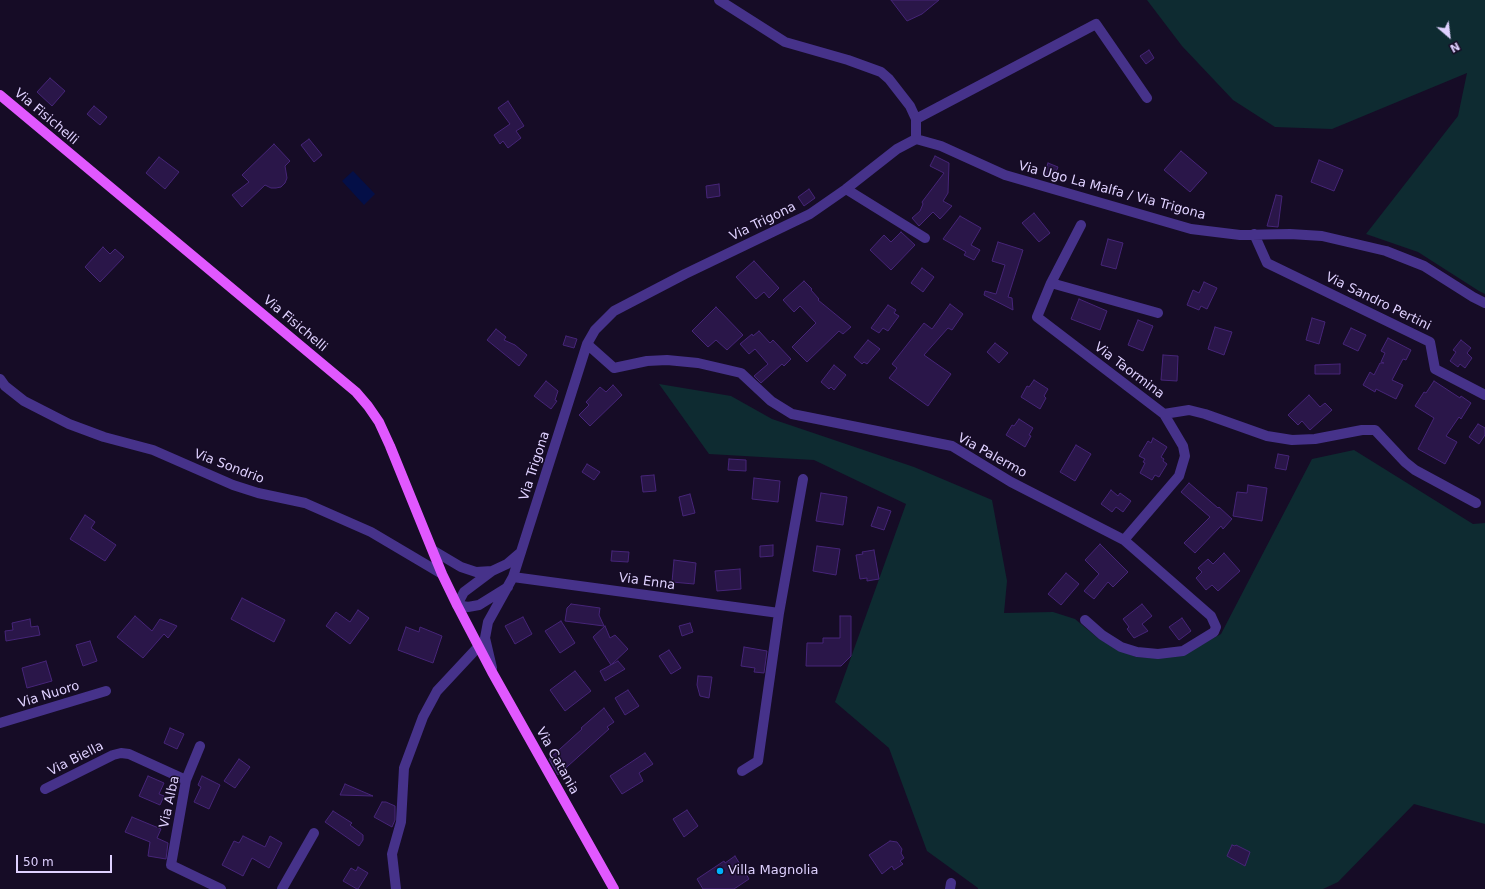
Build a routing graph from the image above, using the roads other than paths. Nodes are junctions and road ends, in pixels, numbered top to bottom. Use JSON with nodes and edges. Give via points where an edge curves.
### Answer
{"nodes":[{"id":1,"x":719,"y":0,"type":"edge"},
{"id":2,"x":0,"y":95,"type":"edge"},
{"id":3,"x":1147,"y":98,"type":"dead end"},
{"id":4,"x":916,"y":119,"type":"junction"},
{"id":5,"x":916,"y":139,"type":"junction"},
{"id":6,"x":846,"y":189,"type":"junction"},
{"id":7,"x":1081,"y":224,"type":"dead end"},
{"id":8,"x":1254,"y":234,"type":"junction"},
{"id":9,"x":926,"y":238,"type":"dead end"},
{"id":10,"x":1051,"y":283,"type":"junction"},
{"id":11,"x":1485,"y":303,"type":"edge"},
{"id":12,"x":1158,"y":314,"type":"dead end"},
{"id":13,"x":587,"y":344,"type":"junction"},
{"id":14,"x":2,"y":385,"type":"edge"},
{"id":15,"x":1485,"y":395,"type":"edge"},
{"id":16,"x":1164,"y":414,"type":"junction"},
{"id":17,"x":802,"y":478,"type":"dead end"},
{"id":18,"x":1476,"y":503,"type":"dead end"},
{"id":19,"x":1124,"y":540,"type":"junction"},
{"id":20,"x":434,"y":551,"type":"junction"},
{"id":21,"x":521,"y":552,"type":"junction"},
{"id":22,"x":492,"y":571,"type":"junction"},
{"id":23,"x":442,"y":574,"type":"junction"},
{"id":24,"x":511,"y":582,"type":"junction"},
{"id":25,"x":457,"y":605,"type":"junction"},
{"id":26,"x":779,"y":613,"type":"junction"},
{"id":27,"x":1085,"y":620,"type":"dead end"},
{"id":28,"x":479,"y":646,"type":"junction"},
{"id":29,"x":492,"y":672,"type":"junction"},
{"id":30,"x":106,"y":691,"type":"dead end"},
{"id":31,"x":0,"y":723,"type":"edge"},
{"id":32,"x":200,"y":746,"type":"dead end"},
{"id":33,"x":742,"y":771,"type":"dead end"},
{"id":34,"x":186,"y":780,"type":"junction"},
{"id":35,"x":45,"y":789,"type":"dead end"},
{"id":36,"x":314,"y":833,"type":"dead end"},
{"id":37,"x":221,"y":889,"type":"edge"},
{"id":38,"x":282,"y":889,"type":"edge"},
{"id":39,"x":396,"y":889,"type":"edge"},
{"id":40,"x":614,"y":889,"type":"edge"}],
"edges":[{"from":1,"to":4,"type":"street","via":[[785,42],[881,72],[910,106]]},
{"from":2,"to":20,"type":"main road","name":"Via Fisichelli","via":[[356,392],[379,422]]},
{"from":3,"to":4,"type":"street","via":[[1096,24]]},
{"from":4,"to":5,"type":"street"},
{"from":5,"to":6,"type":"street","name":"Via Trigona","via":[[897,149]]},
{"from":5,"to":8,"type":"street","name":"Via Ugo La Malfa / Via Trigona","via":[[941,146],[1006,175],[1191,229],[1240,235]]},
{"from":6,"to":9,"type":"street"},
{"from":6,"to":13,"type":"street","name":"Via Trigona","via":[[810,214],[614,311],[594,330]]},
{"from":7,"to":10,"type":"street","name":"Via Taormina"},
{"from":8,"to":11,"type":"street","name":"Via Ugo La Malfa / Via Trigona","via":[[1322,236],[1386,251],[1424,266]]},
{"from":8,"to":15,"type":"street","name":"Via Sandro Pertini","via":[[1267,262],[1430,342],[1435,368]]},
{"from":10,"to":12,"type":"street"},
{"from":10,"to":16,"type":"street","name":"Via Taormina","via":[[1037,317]]},
{"from":13,"to":19,"type":"street","name":"Via Palermo","via":[[614,368],[647,361],[698,363],[741,373],[771,401],[792,414],[952,446],[1011,482]]},
{"from":13,"to":21,"type":"street","name":"Via Trigona"},
{"from":14,"to":23,"type":"street","name":"Via Sondrio","via":[[24,401],[69,424],[104,437],[153,450],[233,485],[305,503],[371,532]]},
{"from":16,"to":18,"type":"street","via":[[1189,410],[1267,436],[1292,440],[1375,430],[1416,470]]},
{"from":16,"to":19,"type":"street","name":"Via Taormina","via":[[1183,446],[1186,456],[1183,466],[1179,476]]},
{"from":17,"to":26,"type":"street"},
{"from":19,"to":27,"type":"street","name":"Via Palermo","via":[[1211,616],[1216,627],[1214,632],[1183,651],[1158,654],[1121,647]]},
{"from":20,"to":22,"type":"street","via":[[461,567],[476,572]]},
{"from":20,"to":23,"type":"main road","name":"Via Fisichelli"},
{"from":21,"to":22,"type":"street","via":[[507,564]]},
{"from":21,"to":24,"type":"street","name":"Via Trigona"},
{"from":22,"to":25,"type":"street","via":[[464,592]]},
{"from":23,"to":25,"type":"main road","name":"Via Fisichelli"},
{"from":24,"to":25,"type":"street","via":[[479,605]]},
{"from":24,"to":26,"type":"street","name":"Via Enna"},
{"from":24,"to":29,"type":"street","name":"Via Trigona","via":[[488,622],[485,638]]},
{"from":25,"to":28,"type":"main road","name":"Via Fisichelli"},
{"from":26,"to":33,"type":"street","via":[[758,761]]},
{"from":28,"to":29,"type":"main road","name":"Via Catania"},
{"from":28,"to":39,"type":"street","via":[[437,691],[423,717],[404,768],[402,822],[392,854]]},
{"from":29,"to":40,"type":"main road","name":"Via Catania"},
{"from":30,"to":31,"type":"street","name":"Via Nuoro"},
{"from":32,"to":34,"type":"street","name":"Via Alba"},
{"from":34,"to":35,"type":"street","name":"Via Biella","via":[[129,754],[121,753]]},
{"from":34,"to":37,"type":"street","name":"Via Alba","via":[[171,865]]},
{"from":36,"to":38,"type":"street"}]}
